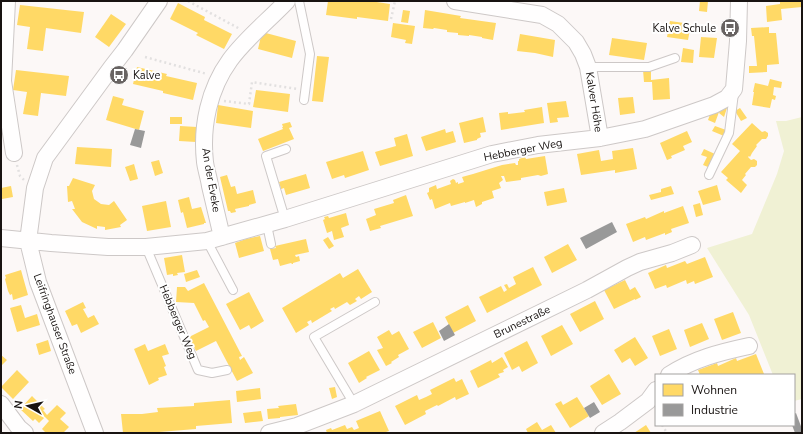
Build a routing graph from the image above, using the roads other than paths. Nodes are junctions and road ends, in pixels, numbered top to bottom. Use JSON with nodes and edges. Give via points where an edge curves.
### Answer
{"nodes":[{"id":1,"x":7,"y":1,"type":"edge"},
{"id":2,"x":159,"y":1,"type":"edge"},
{"id":3,"x":287,"y":1,"type":"edge"},
{"id":4,"x":299,"y":1,"type":"edge"},
{"id":5,"x":455,"y":1,"type":"edge"},
{"id":6,"x":739,"y":1,"type":"edge"},
{"id":7,"x":3,"y":41,"type":"edge"},
{"id":8,"x":675,"y":58,"type":"dead end"},
{"id":9,"x":588,"y":67,"type":"junction"},
{"id":10,"x":734,"y":89,"type":"junction"},
{"id":11,"x":304,"y":100,"type":"dead end"},
{"id":12,"x":600,"y":138,"type":"junction"},
{"id":13,"x":286,"y":149,"type":"dead end"},
{"id":14,"x":14,"y":153,"type":"road end"},
{"id":15,"x":709,"y":175,"type":"dead end"},
{"id":16,"x":285,"y":219,"type":"junction"},
{"id":17,"x":267,"y":225,"type":"junction"},
{"id":18,"x":1,"y":238,"type":"edge"},
{"id":19,"x":214,"y":239,"type":"junction"},
{"id":20,"x":28,"y":241,"type":"junction"},
{"id":21,"x":272,"y":244,"type":"dead end"},
{"id":22,"x":692,"y":245,"type":"dead end"},
{"id":23,"x":146,"y":248,"type":"junction"},
{"id":24,"x":233,"y":290,"type":"dead end"},
{"id":25,"x":375,"y":302,"type":"dead end"},
{"id":26,"x":749,"y":346,"type":"dead end"},
{"id":27,"x":227,"y":370,"type":"dead end"},
{"id":28,"x":670,"y":374,"type":"edge"},
{"id":29,"x":655,"y":391,"type":"edge"},
{"id":30,"x":1,"y":404,"type":"edge"},
{"id":31,"x":354,"y":404,"type":"junction"},
{"id":32,"x":299,"y":429,"type":"edge"},
{"id":33,"x":25,"y":433,"type":"edge"},
{"id":34,"x":95,"y":433,"type":"edge"},
{"id":35,"x":269,"y":433,"type":"edge"},
{"id":36,"x":603,"y":433,"type":"edge"}],
"edges":[{"from":1,"to":7,"type":"street"},
{"from":2,"to":20,"type":"street","name":"Leifringhauser Straße","via":[[45,158],[35,188]]},
{"from":3,"to":19,"type":"street","name":"An der Eveke","via":[[230,59],[218,77],[206,115],[205,163]]},
{"from":4,"to":11,"type":"lane","via":[[310,54]]},
{"from":5,"to":9,"type":"street","name":"Kalver Höhe","via":[[542,15],[558,24],[576,42]]},
{"from":6,"to":10,"type":"street"},
{"from":7,"to":14,"type":"street","via":[[3,81]]},
{"from":8,"to":9,"type":"lane","name":"Kalver Höhe","via":[[649,67]]},
{"from":9,"to":12,"type":"street","name":"Kalver Höhe"},
{"from":10,"to":12,"type":"street","name":"Hebberger Weg","via":[[727,98],[714,105],[645,129]]},
{"from":10,"to":15,"type":"lane","via":[[729,132]]},
{"from":12,"to":16,"type":"street","name":"Hebberger Weg","via":[[538,145],[492,154]]},
{"from":13,"to":16,"type":"lane","via":[[266,156]]},
{"from":16,"to":17,"type":"street","name":"Hebberger Weg"},
{"from":17,"to":19,"type":"street","name":"Hebberger Weg"},
{"from":17,"to":21,"type":"lane"},
{"from":18,"to":20,"type":"street","name":"Hebberger Weg"},
{"from":19,"to":23,"type":"street","name":"Hebberger Weg"},
{"from":19,"to":24,"type":"lane"},
{"from":20,"to":23,"type":"street","name":"Hebberger Weg"},
{"from":20,"to":34,"type":"street","name":"Leifringhauser Straße","via":[[38,282]]},
{"from":22,"to":31,"type":"street","name":"Brunestraße","via":[[627,268]]},
{"from":23,"to":27,"type":"lane","name":"Hebberger Weg","via":[[198,370],[212,373]]},
{"from":25,"to":31,"type":"lane","via":[[314,337]]},
{"from":26,"to":28,"type":"street","via":[[716,353]]},
{"from":29,"to":36,"type":"street","via":[[648,401]]},
{"from":30,"to":33,"type":"street"},
{"from":31,"to":32,"type":"street","name":"Brunestraße"},
{"from":32,"to":35,"type":"street","name":"Brunestraße"}]}
